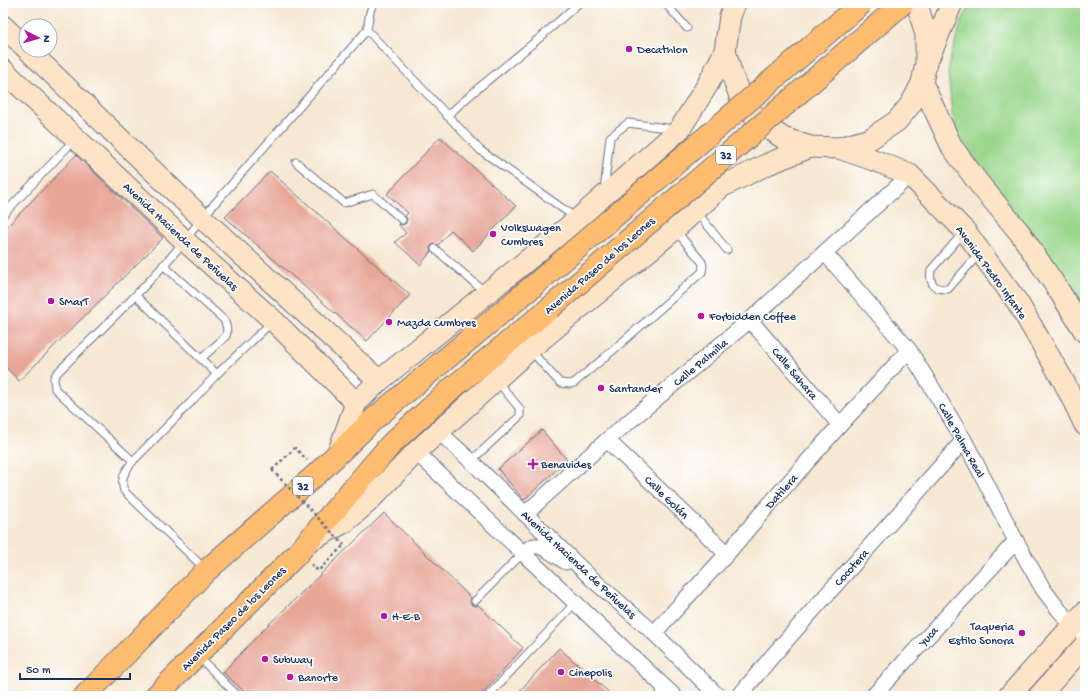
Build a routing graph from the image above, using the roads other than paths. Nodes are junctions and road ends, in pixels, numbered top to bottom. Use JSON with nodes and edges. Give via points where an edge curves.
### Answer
{"nodes":[{"id":1,"x":373,"y":3,"type":"edge"},
{"id":2,"x":579,"y":3,"type":"edge"},
{"id":3,"x":862,"y":3,"type":"edge"},
{"id":4,"x":903,"y":3,"type":"edge"},
{"id":5,"x":916,"y":3,"type":"edge"},
{"id":6,"x":952,"y":3,"type":"edge"},
{"id":7,"x":668,"y":4,"type":"edge"},
{"id":8,"x":731,"y":7,"type":"edge"},
{"id":9,"x":3,"y":26,"type":"edge"},
{"id":10,"x":687,"y":28,"type":"dead end"},
{"id":11,"x":367,"y":30,"type":"junction"},
{"id":12,"x":18,"y":40,"type":"edge"},
{"id":13,"x":725,"y":51,"type":"junction"},
{"id":14,"x":36,"y":58,"type":"edge"},
{"id":15,"x":3,"y":70,"type":"edge"},
{"id":16,"x":924,"y":73,"type":"junction"},
{"id":17,"x":447,"y":116,"type":"junction"},
{"id":18,"x":680,"y":129,"type":"junction"},
{"id":19,"x":76,"y":138,"type":"junction"},
{"id":20,"x":810,"y":147,"type":"junction"},
{"id":21,"x":839,"y":148,"type":"junction"},
{"id":22,"x":296,"y":162,"type":"dead end"},
{"id":23,"x":910,"y":175,"type":"junction"},
{"id":24,"x":721,"y":188,"type":"junction"},
{"id":25,"x":603,"y":197,"type":"junction"},
{"id":26,"x":695,"y":211,"type":"junction"},
{"id":27,"x":3,"y":215,"type":"edge"},
{"id":28,"x":202,"y":218,"type":"junction"},
{"id":29,"x":578,"y":219,"type":"junction"},
{"id":30,"x":402,"y":220,"type":"dead end"},
{"id":31,"x":675,"y":229,"type":"junction"},
{"id":32,"x":964,"y":231,"type":"junction"},
{"id":33,"x":185,"y":241,"type":"junction"},
{"id":34,"x":435,"y":249,"type":"dead end"},
{"id":35,"x":727,"y":250,"type":"dead end"},
{"id":36,"x":981,"y":252,"type":"junction"},
{"id":37,"x":825,"y":253,"type":"junction"},
{"id":38,"x":163,"y":265,"type":"junction"},
{"id":39,"x":487,"y":294,"type":"junction"},
{"id":40,"x":136,"y":296,"type":"junction"},
{"id":41,"x":750,"y":320,"type":"junction"},
{"id":42,"x":274,"y":321,"type":"junction"},
{"id":43,"x":1085,"y":332,"type":"edge"},
{"id":44,"x":530,"y":349,"type":"junction"},
{"id":45,"x":910,"y":350,"type":"junction"},
{"id":46,"x":201,"y":360,"type":"junction"},
{"id":47,"x":217,"y":374,"type":"junction"},
{"id":48,"x":496,"y":380,"type":"junction"},
{"id":49,"x":379,"y":381,"type":"junction"},
{"id":50,"x":356,"y":403,"type":"junction"},
{"id":51,"x":840,"y":425,"type":"junction"},
{"id":52,"x":1085,"y":426,"type":"edge"},
{"id":53,"x":439,"y":432,"type":"junction"},
{"id":54,"x":607,"y":440,"type":"junction"},
{"id":55,"x":964,"y":440,"type":"junction"},
{"id":56,"x":416,"y":452,"type":"junction"},
{"id":57,"x":338,"y":453,"type":"junction"},
{"id":58,"x":133,"y":461,"type":"junction"},
{"id":59,"x":471,"y":461,"type":"junction"},
{"id":60,"x":525,"y":514,"type":"junction"},
{"id":61,"x":310,"y":541,"type":"junction"},
{"id":62,"x":1016,"y":541,"type":"junction"},
{"id":63,"x":523,"y":553,"type":"junction"},
{"id":64,"x":727,"y":554,"type":"junction"},
{"id":65,"x":206,"y":571,"type":"junction"},
{"id":66,"x":591,"y":578,"type":"junction"},
{"id":67,"x":475,"y":601,"type":"dead end"},
{"id":68,"x":575,"y":603,"type":"junction"},
{"id":69,"x":1081,"y":624,"type":"edge"},
{"id":70,"x":654,"y":633,"type":"junction"},
{"id":71,"x":1085,"y":645,"type":"edge"},
{"id":72,"x":197,"y":654,"type":"junction"},
{"id":73,"x":660,"y":690,"type":"edge"},
{"id":74,"x":85,"y":696,"type":"edge"},
{"id":75,"x":156,"y":696,"type":"edge"},
{"id":76,"x":238,"y":696,"type":"edge"},
{"id":77,"x":488,"y":696,"type":"edge"},
{"id":78,"x":674,"y":696,"type":"edge"},
{"id":79,"x":718,"y":696,"type":"edge"},
{"id":80,"x":739,"y":696,"type":"edge"},
{"id":81,"x":873,"y":696,"type":"edge"},
{"id":82,"x":1009,"y":696,"type":"edge"},
{"id":83,"x":1039,"y":696,"type":"edge"}],
"edges":[{"from":1,"to":11,"type":"lane"},
{"from":2,"to":17,"type":"lane"},
{"from":3,"to":57,"type":"main road","number":"32","bridge":true,"via":[[532,287],[375,418]]},
{"from":4,"to":61,"type":"main road","name":"Avenida Paseo de los Leones","number":"32","bridge":true,"via":[[550,308],[450,390],[392,443]]},
{"from":5,"to":16,"type":"street","via":[[926,35]]},
{"from":6,"to":16,"type":"street"},
{"from":7,"to":10,"type":"lane"},
{"from":8,"to":13,"type":"street"},
{"from":9,"to":12,"type":"street"},
{"from":11,"to":17,"type":"lane"},
{"from":11,"to":28,"type":"lane"},
{"from":13,"to":18,"type":"street"},
{"from":13,"to":20,"type":"street","via":[[741,99],[759,122],[783,138]]},
{"from":14,"to":28,"type":"street"},
{"from":15,"to":19,"type":"street","name":"Avenida Hacienda de Peñuelas"},
{"from":16,"to":21,"type":"street","via":[[911,104],[897,121],[870,139]]},
{"from":16,"to":43,"type":"street","via":[[952,147],[1020,233]]},
{"from":17,"to":29,"type":"lane","via":[[480,150]]},
{"from":18,"to":24,"type":"street","via":[[706,141],[715,150],[721,162]]},
{"from":18,"to":25,"type":"street"},
{"from":18,"to":25,"type":"lane","via":[[628,123],[610,136]]},
{"from":19,"to":27,"type":"lane"},
{"from":19,"to":33,"type":"street","name":"Avenida Hacienda de Peñuelas"},
{"from":20,"to":21,"type":"street"},
{"from":20,"to":24,"type":"street","name":"Avenida Paseo de los Leones","via":[[768,164]]},
{"from":21,"to":23,"type":"street","name":"Avenida Pedro Infante"},
{"from":22,"to":30,"type":"lane","via":[[344,203],[373,194]]},
{"from":23,"to":32,"type":"street","name":"Avenida Pedro Infante"},
{"from":23,"to":37,"type":"street","name":"Calle Palmilla"},
{"from":24,"to":26,"type":"street","name":"Avenida Paseo de los Leones"},
{"from":25,"to":29,"type":"street"},
{"from":26,"to":31,"type":"street","name":"Avenida Paseo de los Leones"},
{"from":26,"to":35,"type":"lane"},
{"from":28,"to":33,"type":"lane"},
{"from":28,"to":49,"type":"street"},
{"from":29,"to":39,"type":"street"},
{"from":31,"to":44,"type":"street","name":"Avenida Paseo de los Leones"},
{"from":31,"to":44,"type":"lane","via":[[702,262],[702,272],[612,352],[574,383],[569,384],[560,383]]},
{"from":32,"to":36,"type":"street","name":"Avenida Pedro Infante"},
{"from":32,"to":36,"type":"lane","via":[[931,270],[933,286],[940,290],[948,289]]},
{"from":33,"to":38,"type":"lane"},
{"from":33,"to":42,"type":"street","name":"Avenida Hacienda de Peñuelas"},
{"from":34,"to":39,"type":"lane"},
{"from":36,"to":52,"type":"street","name":"Avenida Pedro Infante","via":[[1018,303],[1063,380]]},
{"from":37,"to":41,"type":"street","name":"Calle Palmilla"},
{"from":37,"to":45,"type":"street","name":"Calle Palma Real"},
{"from":38,"to":40,"type":"lane"},
{"from":38,"to":46,"type":"lane","via":[[224,320],[227,326],[226,336]]},
{"from":39,"to":49,"type":"street"},
{"from":40,"to":46,"type":"lane"},
{"from":40,"to":58,"type":"lane","via":[[54,378],[55,389]]},
{"from":41,"to":51,"type":"street","name":"Calle Sahara"},
{"from":41,"to":54,"type":"street","name":"Calle Palmilla"},
{"from":42,"to":47,"type":"lane"},
{"from":42,"to":50,"type":"street","name":"Avenida Hacienda de Peñuelas"},
{"from":44,"to":48,"type":"street","name":"Avenida Paseo de los Leones"},
{"from":45,"to":51,"type":"street","name":"Datilera"},
{"from":45,"to":55,"type":"street","name":"Calle Palma Real"},
{"from":46,"to":47,"type":"lane"},
{"from":47,"to":58,"type":"lane"},
{"from":48,"to":53,"type":"street","name":"Avenida Paseo de los Leones"},
{"from":48,"to":59,"type":"lane","via":[[520,409],[520,416]]},
{"from":49,"to":50,"type":"street"},
{"from":50,"to":57,"type":"street"},
{"from":51,"to":64,"type":"street","name":"Datilera"},
{"from":53,"to":56,"type":"street","name":"Avenida Paseo de los Leones"},
{"from":53,"to":59,"type":"street","name":"Avenida Hacienda de Peñuelas"},
{"from":54,"to":60,"type":"street","name":"Calle Palmilla"},
{"from":54,"to":64,"type":"street","name":"Calle Golán"},
{"from":55,"to":62,"type":"street","name":"Calle Palma Real"},
{"from":55,"to":80,"type":"street","name":"Cocotera"},
{"from":56,"to":61,"type":"street","name":"Avenida Paseo de los Leones","via":[[345,522]]},
{"from":56,"to":63,"type":"street"},
{"from":57,"to":65,"type":"main road","number":"32"},
{"from":58,"to":65,"type":"lane","via":[[122,478],[124,491]]},
{"from":59,"to":60,"type":"street","name":"Avenida Hacienda de Peñuelas"},
{"from":60,"to":66,"type":"street","name":"Avenida Hacienda de Peñuelas"},
{"from":61,"to":72,"type":"main road","name":"Avenida Paseo de los Leones","number":"32"},
{"from":62,"to":69,"type":"street","name":"Calle Palma Real","via":[[1043,589],[1059,610]]},
{"from":62,"to":81,"type":"street","name":"Yuca"},
{"from":63,"to":66,"type":"street","via":[[538,546]]},
{"from":63,"to":67,"type":"lane"},
{"from":63,"to":68,"type":"street"},
{"from":64,"to":70,"type":"street","name":"Datilera"},
{"from":65,"to":74,"type":"main road","number":"32"},
{"from":66,"to":70,"type":"street","name":"Avenida Hacienda de Peñuelas"},
{"from":68,"to":73,"type":"street"},
{"from":68,"to":77,"type":"lane"},
{"from":69,"to":82,"type":"street"},
{"from":70,"to":79,"type":"street","name":"Avenida Hacienda de Peñuelas"},
{"from":71,"to":83,"type":"street"},
{"from":72,"to":75,"type":"main road","name":"Avenida Paseo de los Leones","number":"32"},
{"from":72,"to":76,"type":"lane"},
{"from":73,"to":78,"type":"street"}]}
